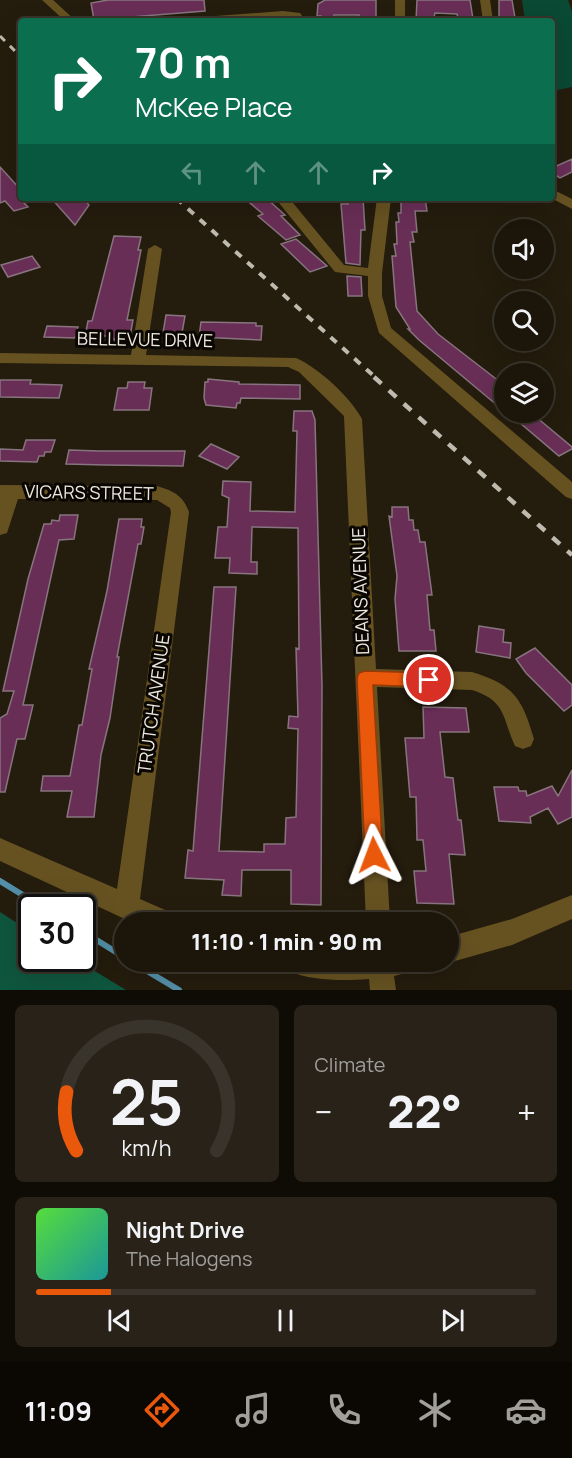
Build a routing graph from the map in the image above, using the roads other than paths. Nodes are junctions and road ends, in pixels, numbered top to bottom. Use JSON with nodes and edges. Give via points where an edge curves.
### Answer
{"nodes":[{"id":1,"x":47,"y":0,"type":"edge"},
{"id":2,"x":400,"y":0,"type":"edge"},
{"id":3,"x":485,"y":0,"type":"edge"},
{"id":4,"x":68,"y":18,"type":"edge"},
{"id":5,"x":229,"y":18,"type":"edge"},
{"id":6,"x":298,"y":18,"type":"edge"},
{"id":7,"x":400,"y":18,"type":"edge"},
{"id":8,"x":488,"y":18,"type":"edge"},
{"id":9,"x":555,"y":195,"type":"edge"},
{"id":10,"x":284,"y":201,"type":"edge"},
{"id":11,"x":384,"y":201,"type":"edge"},
{"id":12,"x":572,"y":205,"type":"edge"},
{"id":13,"x":155,"y":249,"type":"dead end"},
{"id":14,"x":375,"y":273,"type":"junction"},
{"id":15,"x":0,"y":358,"type":"edge"},
{"id":16,"x":138,"y":359,"type":"junction"},
{"id":17,"x":290,"y":362,"type":"joint"},
{"id":18,"x":6,"y":492,"type":"edge"},
{"id":19,"x":572,"y":492,"type":"edge"},
{"id":20,"x":176,"y":501,"type":"joint"},
{"id":21,"x":0,"y":528,"type":"edge"},
{"id":22,"x":365,"y":678,"type":"junction"},
{"id":23,"x":523,"y":738,"type":"dead end"},
{"id":24,"x":0,"y":849,"type":"edge"},
{"id":25,"x":572,"y":907,"type":"edge"},
{"id":26,"x":127,"y":908,"type":"junction"},
{"id":27,"x":137,"y":912,"type":"edge"},
{"id":28,"x":377,"y":912,"type":"edge"},
{"id":29,"x":459,"y":947,"type":"edge"}],
"edges":[{"from":1,"to":4,"type":"street"},
{"from":2,"to":7,"type":"street"},
{"from":3,"to":8,"type":"street"},
{"from":5,"to":6,"type":"street","via":[[283,14]]},
{"from":9,"to":12,"type":"street"},
{"from":10,"to":14,"type":"street","via":[[340,269]]},
{"from":11,"to":14,"type":"street"},
{"from":13,"to":16,"type":"street"},
{"from":14,"to":19,"type":"street","via":[[375,296],[384,330]]},
{"from":15,"to":16,"type":"street","name":"BELLEVUE DRIVE"},
{"from":16,"to":17,"type":"street","name":"BELLEVUE DRIVE"},
{"from":17,"to":22,"type":"street","name":"DEANS AVENUE","via":[[305,368],[345,405],[354,419]]},
{"from":18,"to":20,"type":"street","name":"VICARS STREET","via":[[157,494]]},
{"from":18,"to":21,"type":"street"},
{"from":20,"to":26,"type":"street","name":"TRUTCH AVENUE","via":[[180,512]]},
{"from":22,"to":23,"type":"street","via":[[472,681],[487,685],[513,704]]},
{"from":22,"to":28,"type":"street","name":"DEANS AVENUE"},
{"from":24,"to":26,"type":"street"},
{"from":25,"to":29,"type":"street","via":[[512,932]]},
{"from":26,"to":27,"type":"street"}]}
